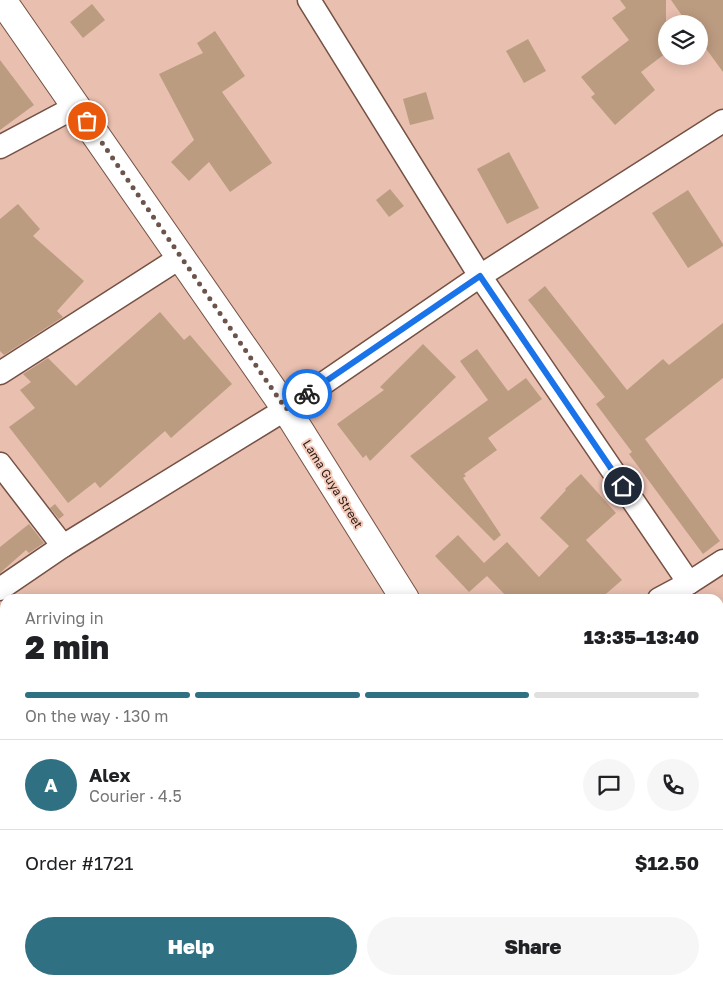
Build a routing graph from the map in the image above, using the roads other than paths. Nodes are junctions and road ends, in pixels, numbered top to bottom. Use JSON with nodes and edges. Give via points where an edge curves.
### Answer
{"nodes":[{"id":1,"x":2,"y":0,"type":"edge"},
{"id":2,"x":310,"y":0,"type":"edge"},
{"id":3,"x":77,"y":106,"type":"junction"},
{"id":4,"x":723,"y":121,"type":"edge"},
{"id":5,"x":0,"y":147,"type":"edge"},
{"id":6,"x":181,"y":257,"type":"junction"},
{"id":7,"x":480,"y":276,"type":"junction"},
{"id":8,"x":0,"y":373,"type":"edge"},
{"id":9,"x":286,"y":409,"type":"junction"},
{"id":10,"x":0,"y":464,"type":"edge"},
{"id":11,"x":63,"y":546,"type":"junction"},
{"id":12,"x":723,"y":561,"type":"edge"},
{"id":13,"x":689,"y":583,"type":"junction"},
{"id":14,"x":0,"y":588,"type":"edge"},
{"id":15,"x":402,"y":594,"type":"edge"},
{"id":16,"x":668,"y":594,"type":"edge"}],
"edges":[{"from":1,"to":3,"type":"street","name":"Lama Guya Street"},
{"from":2,"to":7,"type":"street"},
{"from":3,"to":5,"type":"street"},
{"from":3,"to":6,"type":"street","name":"Lama Guya Street"},
{"from":4,"to":7,"type":"street"},
{"from":6,"to":8,"type":"street"},
{"from":6,"to":9,"type":"street","name":"Lama Guya Street"},
{"from":7,"to":9,"type":"street"},
{"from":7,"to":13,"type":"street"},
{"from":9,"to":11,"type":"street"},
{"from":9,"to":15,"type":"street","name":"Lama Guya Street"},
{"from":10,"to":11,"type":"street"},
{"from":11,"to":14,"type":"street"},
{"from":12,"to":13,"type":"street"},
{"from":13,"to":16,"type":"street"}]}
